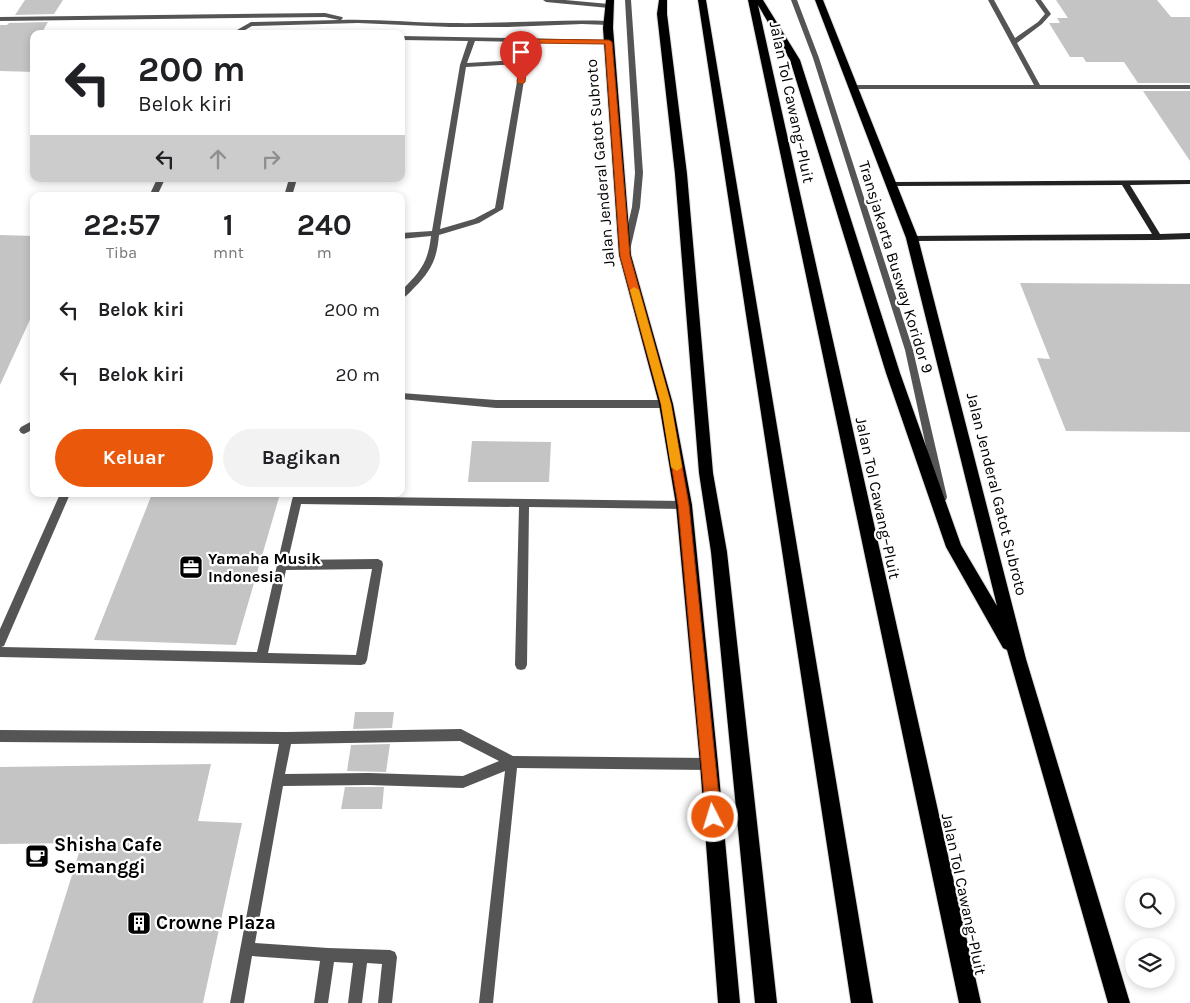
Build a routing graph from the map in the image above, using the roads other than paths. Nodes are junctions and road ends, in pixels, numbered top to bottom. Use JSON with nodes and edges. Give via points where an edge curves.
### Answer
{"nodes":[{"id":1,"x":546,"y":0,"type":"edge"},
{"id":2,"x":628,"y":0,"type":"edge"},
{"id":3,"x":663,"y":0,"type":"edge"},
{"id":4,"x":702,"y":0,"type":"edge"},
{"id":5,"x":752,"y":0,"type":"edge"},
{"id":6,"x":759,"y":0,"type":"edge"},
{"id":7,"x":794,"y":0,"type":"edge"},
{"id":8,"x":819,"y":0,"type":"edge"},
{"id":9,"x":991,"y":0,"type":"edge"},
{"id":10,"x":1038,"y":0,"type":"edge"},
{"id":11,"x":609,"y":3,"type":"edge"},
{"id":12,"x":0,"y":19,"type":"edge"},
{"id":13,"x":358,"y":21,"type":"junction"},
{"id":14,"x":608,"y":23,"type":"junction"},
{"id":15,"x":240,"y":30,"type":"edge"},
{"id":16,"x":405,"y":38,"type":"edge"},
{"id":17,"x":472,"y":40,"type":"junction"},
{"id":18,"x":526,"y":41,"type":"junction"},
{"id":19,"x":609,"y":42,"type":"junction"},
{"id":20,"x":1014,"y":42,"type":"junction"},
{"id":21,"x":524,"y":62,"type":"junction"},
{"id":22,"x":463,"y":65,"type":"junction"},
{"id":23,"x":853,"y":87,"type":"junction"},
{"id":24,"x":1038,"y":87,"type":"junction"},
{"id":25,"x":1190,"y":87,"type":"edge"},
{"id":26,"x":1190,"y":182,"type":"edge"},
{"id":27,"x":1125,"y":183,"type":"junction"},
{"id":28,"x":892,"y":184,"type":"junction"},
{"id":29,"x":435,"y":234,"type":"junction"},
{"id":30,"x":405,"y":236,"type":"edge"},
{"id":31,"x":1190,"y":236,"type":"edge"},
{"id":32,"x":1158,"y":237,"type":"junction"},
{"id":33,"x":912,"y":238,"type":"junction"},
{"id":34,"x":625,"y":256,"type":"junction"},
{"id":35,"x":405,"y":292,"type":"edge"},
{"id":36,"x":405,"y":396,"type":"edge"},
{"id":37,"x":666,"y":404,"type":"junction"},
{"id":38,"x":30,"y":426,"type":"edge"},
{"id":39,"x":24,"y":430,"type":"dead end"},
{"id":40,"x":64,"y":497,"type":"edge"},
{"id":41,"x":524,"y":502,"type":"junction"},
{"id":42,"x":684,"y":505,"type":"junction"},
{"id":43,"x":954,"y":548,"type":"junction"},
{"id":44,"x":282,"y":565,"type":"junction"},
{"id":45,"x":0,"y":642,"type":"edge"},
{"id":46,"x":0,"y":652,"type":"edge"},
{"id":47,"x":261,"y":658,"type":"junction"},
{"id":48,"x":1018,"y":659,"type":"junction"},
{"id":49,"x":521,"y":665,"type":"dead end"},
{"id":50,"x":0,"y":736,"type":"edge"},
{"id":51,"x":286,"y":738,"type":"junction"},
{"id":52,"x":512,"y":762,"type":"junction"},
{"id":53,"x":709,"y":764,"type":"junction"},
{"id":54,"x":278,"y":780,"type":"junction"},
{"id":55,"x":247,"y":949,"type":"junction"},
{"id":56,"x":328,"y":955,"type":"junction"},
{"id":57,"x":361,"y":956,"type":"junction"},
{"id":58,"x":237,"y":1003,"type":"edge"},
{"id":59,"x":321,"y":1003,"type":"edge"},
{"id":60,"x":355,"y":1003,"type":"edge"},
{"id":61,"x":385,"y":1003,"type":"edge"},
{"id":62,"x":486,"y":1003,"type":"edge"},
{"id":63,"x":729,"y":1003,"type":"edge"},
{"id":64,"x":766,"y":1003,"type":"edge"},
{"id":65,"x":862,"y":1003,"type":"edge"},
{"id":66,"x":970,"y":1003,"type":"edge"},
{"id":67,"x":1119,"y":1003,"type":"edge"}],
"edges":[{"from":1,"to":11,"type":"lane"},
{"from":2,"to":34,"type":"lane","via":[[639,173]]},
{"from":3,"to":64,"type":"highway","via":[[706,473],[719,552]]},
{"from":4,"to":65,"type":"highway"},
{"from":5,"to":66,"type":"highway","name":"Jalan Tol Cawang–Pluit"},
{"from":6,"to":43,"type":"highway","via":[[795,60],[892,373]]},
{"from":7,"to":43,"type":"lane","name":"Transjakarta Busway Koridor 9","via":[[816,58],[908,350]]},
{"from":8,"to":23,"type":"highway","name":"Jalan Jenderal Gatot Subroto"},
{"from":9,"to":20,"type":"lane"},
{"from":10,"to":20,"type":"lane","via":[[1048,14]]},
{"from":11,"to":14,"type":"highway","name":"Jalan Jenderal Gatot Subroto"},
{"from":12,"to":13,"type":"lane","via":[[325,16]]},
{"from":13,"to":14,"type":"lane","via":[[508,26]]},
{"from":13,"to":15,"type":"lane","via":[[251,24]]},
{"from":14,"to":19,"type":"highway","name":"Jalan Jenderal Gatot Subroto"},
{"from":16,"to":17,"type":"lane"},
{"from":17,"to":18,"type":"lane"},
{"from":17,"to":22,"type":"lane"},
{"from":18,"to":19,"type":"lane"},
{"from":18,"to":21,"type":"lane"},
{"from":19,"to":34,"type":"highway","name":"Jalan Jenderal Gatot Subroto"},
{"from":20,"to":24,"type":"lane"},
{"from":21,"to":22,"type":"lane"},
{"from":21,"to":29,"type":"lane","via":[[499,210],[483,220]]},
{"from":22,"to":29,"type":"lane"},
{"from":23,"to":24,"type":"lane"},
{"from":23,"to":28,"type":"highway","name":"Jalan Jenderal Gatot Subroto"},
{"from":24,"to":25,"type":"lane"},
{"from":26,"to":27,"type":"main road"},
{"from":27,"to":28,"type":"main road"},
{"from":27,"to":32,"type":"main road"},
{"from":28,"to":33,"type":"highway","name":"Jalan Jenderal Gatot Subroto"},
{"from":29,"to":30,"type":"lane"},
{"from":29,"to":35,"type":"lane","via":[[428,269]]},
{"from":31,"to":32,"type":"main road"},
{"from":32,"to":33,"type":"main road"},
{"from":33,"to":48,"type":"highway","name":"Jalan Jenderal Gatot Subroto"},
{"from":34,"to":37,"type":"highway","name":"Jalan Jenderal Gatot Subroto"},
{"from":36,"to":37,"type":"lane","via":[[496,404]]},
{"from":37,"to":42,"type":"highway","name":"Jalan Jenderal Gatot Subroto"},
{"from":38,"to":39,"type":"lane"},
{"from":40,"to":45,"type":"lane"},
{"from":41,"to":42,"type":"lane"},
{"from":41,"to":44,"type":"lane","via":[[297,500]]},
{"from":41,"to":49,"type":"lane"},
{"from":42,"to":53,"type":"highway","name":"Jalan Jenderal Gatot Subroto"},
{"from":43,"to":48,"type":"highway"},
{"from":44,"to":47,"type":"lane"},
{"from":44,"to":47,"type":"lane","via":[[378,564],[361,660]]},
{"from":46,"to":47,"type":"lane"},
{"from":48,"to":67,"type":"highway","name":"Jalan Jenderal Gatot Subroto"},
{"from":50,"to":51,"type":"lane"},
{"from":51,"to":52,"type":"lane","via":[[461,735]]},
{"from":51,"to":54,"type":"lane"},
{"from":52,"to":53,"type":"lane"},
{"from":52,"to":54,"type":"lane","via":[[463,782]]},
{"from":52,"to":62,"type":"lane"},
{"from":53,"to":63,"type":"highway","name":"Jalan Jenderal Gatot Subroto"},
{"from":54,"to":55,"type":"lane"},
{"from":55,"to":56,"type":"lane"},
{"from":55,"to":58,"type":"lane"},
{"from":56,"to":57,"type":"lane"},
{"from":56,"to":59,"type":"lane"},
{"from":57,"to":60,"type":"lane"},
{"from":57,"to":61,"type":"lane","via":[[390,957]]}]}
